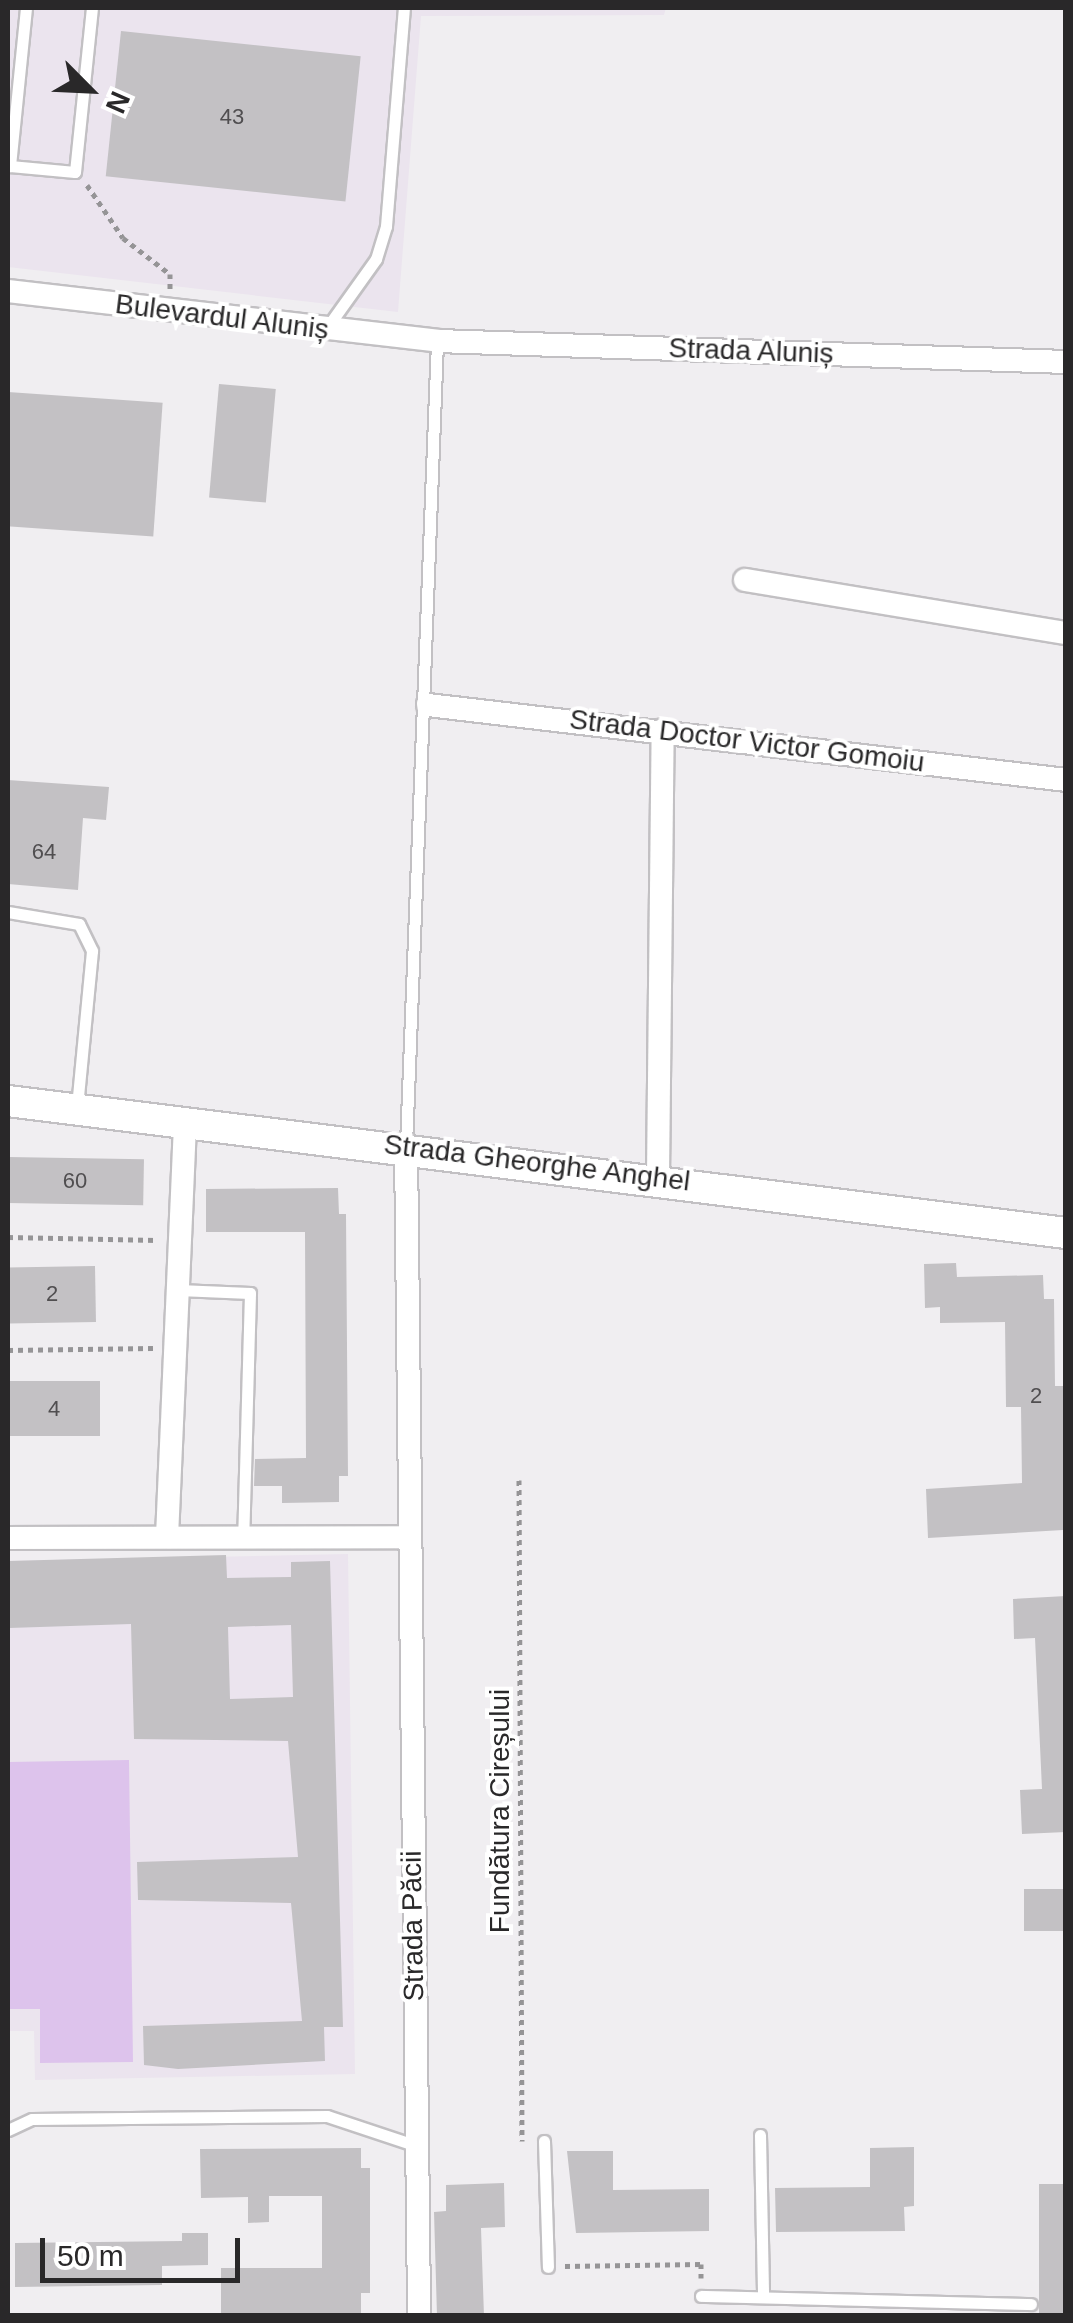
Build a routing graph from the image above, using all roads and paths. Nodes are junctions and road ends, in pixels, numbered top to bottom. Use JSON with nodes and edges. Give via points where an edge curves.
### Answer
{"nodes":[{"id":1,"x":26,"y":8,"type":"edge"},
{"id":2,"x":92,"y":8,"type":"edge"},
{"id":3,"x":404,"y":8,"type":"edge"},
{"id":4,"x":75,"y":172,"type":"junction"},
{"id":5,"x":8,"y":292,"type":"edge"},
{"id":6,"x":169,"y":310,"type":"junction"},
{"id":7,"x":326,"y":329,"type":"junction"},
{"id":8,"x":437,"y":341,"type":"junction"},
{"id":9,"x":1066,"y":362,"type":"edge"},
{"id":10,"x":745,"y":580,"type":"dead end"},
{"id":11,"x":1066,"y":633,"type":"edge"},
{"id":12,"x":428,"y":706,"type":"junction"},
{"id":13,"x":663,"y":730,"type":"junction"},
{"id":14,"x":1066,"y":780,"type":"edge"},
{"id":15,"x":8,"y":912,"type":"edge"},
{"id":16,"x":8,"y":1101,"type":"edge"},
{"id":17,"x":77,"y":1110,"type":"junction"},
{"id":18,"x":186,"y":1123,"type":"junction"},
{"id":19,"x":406,"y":1145,"type":"junction"},
{"id":20,"x":658,"y":1177,"type":"junction"},
{"id":21,"x":1066,"y":1233,"type":"edge"},
{"id":22,"x":8,"y":1237,"type":"edge"},
{"id":23,"x":180,"y":1240,"type":"junction"},
{"id":24,"x":178,"y":1290,"type":"junction"},
{"id":25,"x":176,"y":1348,"type":"junction"},
{"id":26,"x":8,"y":1350,"type":"edge"},
{"id":27,"x":518,"y":1480,"type":"dead end"},
{"id":28,"x":167,"y":1537,"type":"junction"},
{"id":29,"x":244,"y":1537,"type":"junction"},
{"id":30,"x":408,"y":1537,"type":"junction"},
{"id":31,"x":8,"y":1538,"type":"edge"},
{"id":32,"x":8,"y":2130,"type":"edge"},
{"id":33,"x":760,"y":2134,"type":"dead end"},
{"id":34,"x":544,"y":2140,"type":"dead end"},
{"id":35,"x":522,"y":2142,"type":"dead end"},
{"id":36,"x":417,"y":2146,"type":"junction"},
{"id":37,"x":548,"y":2267,"type":"joint"},
{"id":38,"x":701,"y":2296,"type":"joint"},
{"id":39,"x":763,"y":2297,"type":"junction"},
{"id":40,"x":917,"y":2299,"type":"junction"},
{"id":41,"x":1031,"y":2304,"type":"dead end"},
{"id":42,"x":419,"y":2316,"type":"edge"},
{"id":43,"x":917,"y":2316,"type":"edge"}],
"edges":[{"from":1,"to":4,"type":"lane","via":[[10,166]]},
{"from":2,"to":4,"type":"lane"},
{"from":3,"to":7,"type":"lane","via":[[386,226],[368,272]]},
{"from":4,"to":6,"type":"path","via":[[123,238],[170,274]]},
{"from":5,"to":6,"type":"street","name":"Bulevardul Aluniș"},
{"from":6,"to":7,"type":"street","name":"Bulevardul Aluniș"},
{"from":7,"to":8,"type":"street","name":"Bulevardul Aluniș"},
{"from":8,"to":9,"type":"street","name":"Strada Aluniș"},
{"from":8,"to":12,"type":"lane"},
{"from":10,"to":11,"type":"street"},
{"from":12,"to":13,"type":"street","name":"Strada Doctor Victor Gomoiu"},
{"from":12,"to":19,"type":"lane"},
{"from":13,"to":14,"type":"street","name":"Strada Doctor Victor Gomoiu"},
{"from":13,"to":20,"type":"street"},
{"from":15,"to":17,"type":"lane","via":[[79,924],[92,951]]},
{"from":16,"to":17,"type":"street","name":"Strada Gheorghe Anghel"},
{"from":17,"to":18,"type":"street","name":"Strada Gheorghe Anghel"},
{"from":18,"to":19,"type":"street","name":"Strada Gheorghe Anghel"},
{"from":18,"to":23,"type":"street"},
{"from":19,"to":20,"type":"street","name":"Strada Gheorghe Anghel"},
{"from":19,"to":30,"type":"street","name":"Strada Păcii"},
{"from":20,"to":21,"type":"street","name":"Strada Gheorghe Anghel"},
{"from":22,"to":23,"type":"path"},
{"from":23,"to":24,"type":"street"},
{"from":24,"to":25,"type":"street"},
{"from":24,"to":29,"type":"lane","via":[[250,1293]]},
{"from":25,"to":26,"type":"path"},
{"from":25,"to":28,"type":"street"},
{"from":27,"to":35,"type":"path","name":"Fundătura Cireșului"},
{"from":28,"to":29,"type":"street"},
{"from":28,"to":31,"type":"street"},
{"from":29,"to":30,"type":"street"},
{"from":30,"to":36,"type":"street","name":"Strada Păcii"},
{"from":32,"to":36,"type":"lane","via":[[32,2119],[327,2116]]},
{"from":33,"to":39,"type":"lane"},
{"from":34,"to":37,"type":"lane"},
{"from":36,"to":42,"type":"street","name":"Strada Păcii"},
{"from":37,"to":38,"type":"path","via":[[701,2264]]},
{"from":38,"to":39,"type":"lane"},
{"from":39,"to":40,"type":"lane"},
{"from":40,"to":41,"type":"lane"},
{"from":40,"to":43,"type":"lane"}]}
